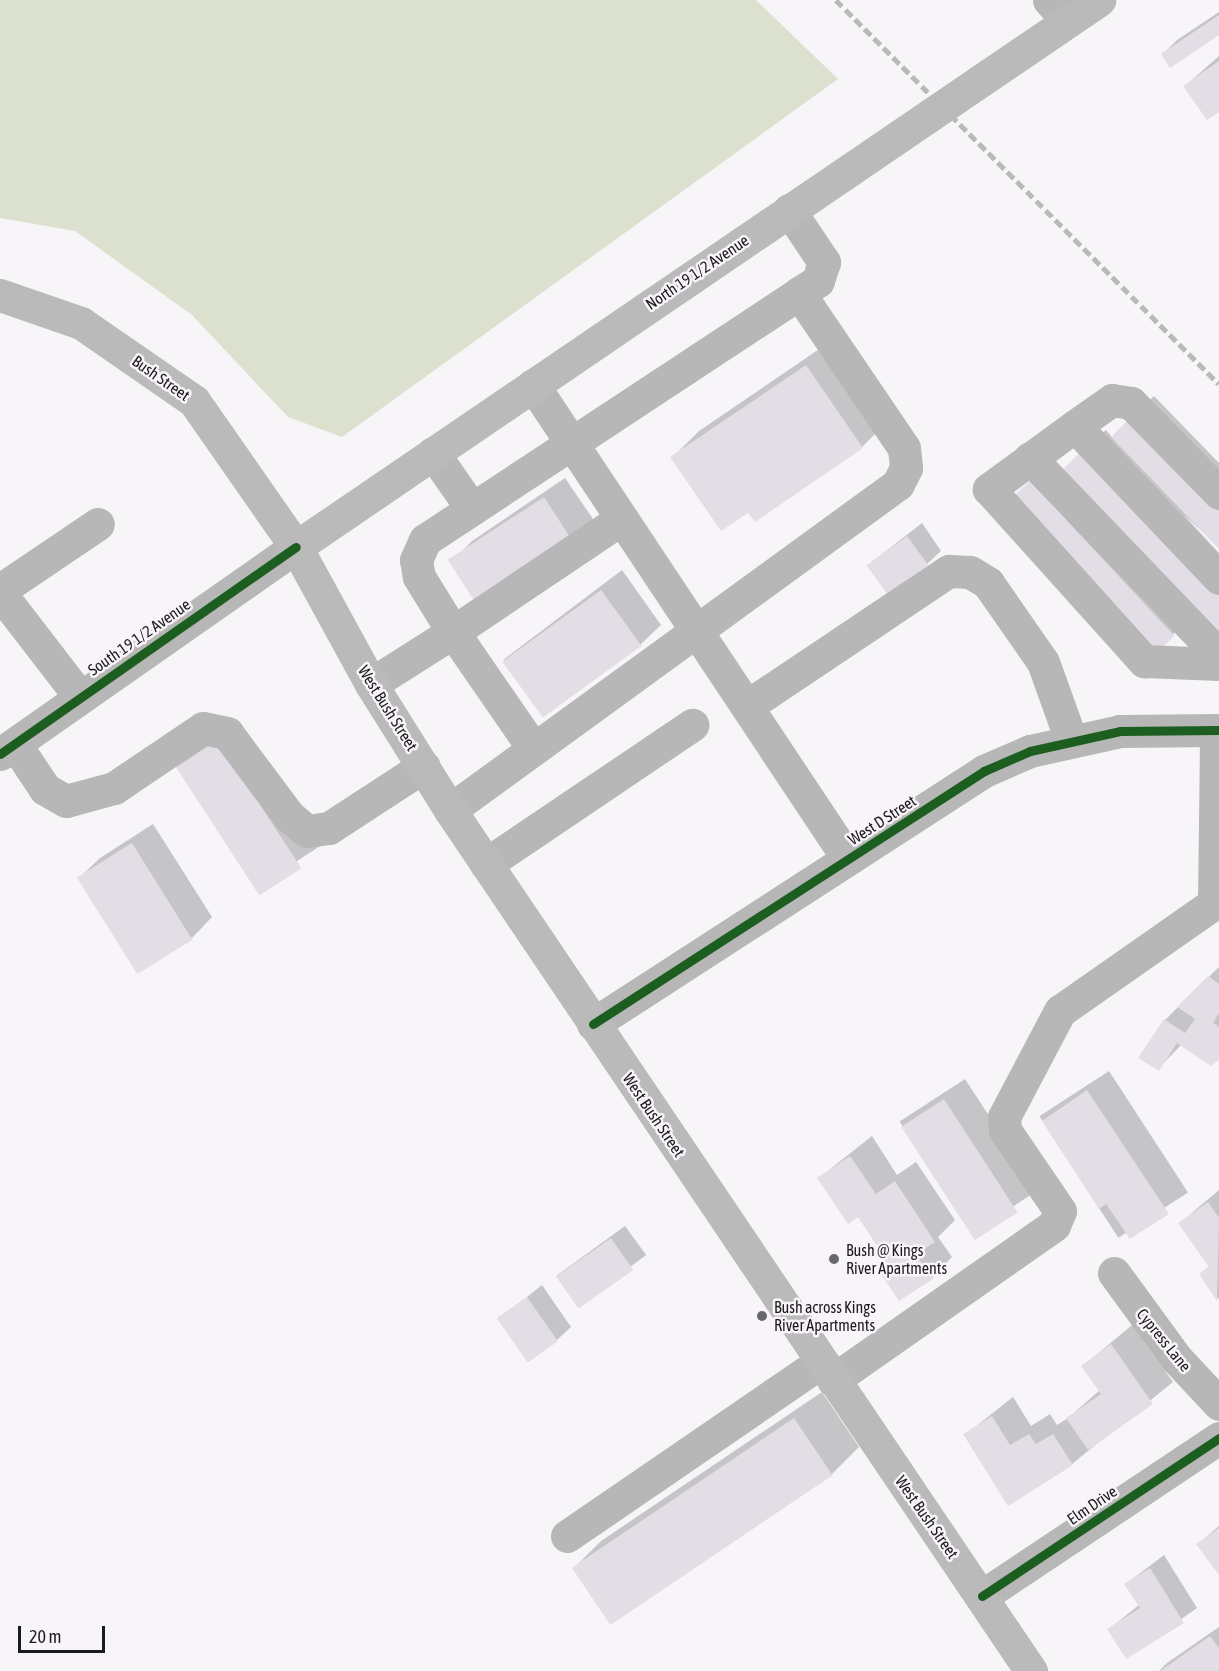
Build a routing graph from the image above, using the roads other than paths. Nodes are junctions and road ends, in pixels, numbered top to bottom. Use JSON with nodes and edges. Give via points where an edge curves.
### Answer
{"nodes":[{"id":1,"x":1099,"y":0,"type":"edge"},
{"id":2,"x":1058,"y":10,"type":"edge"},
{"id":3,"x":789,"y":210,"type":"junction"},
{"id":4,"x":799,"y":293,"type":"junction"},
{"id":5,"x":0,"y":295,"type":"edge"},
{"id":6,"x":533,"y":385,"type":"junction"},
{"id":7,"x":1075,"y":426,"type":"junction"},
{"id":8,"x":571,"y":444,"type":"junction"},
{"id":9,"x":433,"y":453,"type":"junction"},
{"id":10,"x":1030,"y":458,"type":"junction"},
{"id":11,"x":1219,"y":492,"type":"edge"},
{"id":12,"x":472,"y":509,"type":"junction"},
{"id":13,"x":621,"y":519,"type":"junction"},
{"id":14,"x":98,"y":524,"type":"dead end"},
{"id":15,"x":296,"y":547,"type":"junction"},
{"id":16,"x":1219,"y":578,"type":"edge"},
{"id":17,"x":0,"y":591,"type":"edge"},
{"id":18,"x":453,"y":632,"type":"junction"},
{"id":19,"x":698,"y":632,"type":"junction"},
{"id":20,"x":1219,"y":664,"type":"edge"},
{"id":21,"x":371,"y":684,"type":"junction"},
{"id":22,"x":80,"y":697,"type":"junction"},
{"id":23,"x":747,"y":706,"type":"junction"},
{"id":24,"x":692,"y":725,"type":"dead end"},
{"id":25,"x":1217,"y":730,"type":"edge"},
{"id":26,"x":1071,"y":740,"type":"junction"},
{"id":27,"x":533,"y":748,"type":"junction"},
{"id":28,"x":7,"y":749,"type":"edge"},
{"id":29,"x":424,"y":766,"type":"junction"},
{"id":30,"x":450,"y":810,"type":"junction"},
{"id":31,"x":848,"y":859,"type":"junction"},
{"id":32,"x":486,"y":864,"type":"junction"},
{"id":33,"x":1216,"y":904,"type":"edge"},
{"id":34,"x":593,"y":1024,"type":"junction"},
{"id":35,"x":1114,"y":1273,"type":"dead end"},
{"id":36,"x":827,"y":1371,"type":"junction"},
{"id":37,"x":1219,"y":1404,"type":"edge"},
{"id":38,"x":1219,"y":1438,"type":"edge"},
{"id":39,"x":567,"y":1536,"type":"dead end"},
{"id":40,"x":982,"y":1596,"type":"junction"},
{"id":41,"x":1031,"y":1671,"type":"edge"}],
"edges":[{"from":1,"to":2,"type":"main road","name":"North 19 1/2 Avenue"},
{"from":2,"to":3,"type":"main road","name":"North 19 1/2 Avenue"},
{"from":3,"to":4,"type":"street","via":[[824,262],[818,281]]},
{"from":3,"to":6,"type":"main road","name":"North 19 1/2 Avenue"},
{"from":4,"to":8,"type":"street"},
{"from":4,"to":19,"type":"street","via":[[904,448],[906,468],[898,484]]},
{"from":5,"to":15,"type":"main road","name":"Bush Street","via":[[81,323],[194,401]]},
{"from":6,"to":8,"type":"street"},
{"from":6,"to":9,"type":"main road","name":"North 19 1/2 Avenue"},
{"from":7,"to":10,"type":"street"},
{"from":7,"to":11,"type":"street","via":[[1112,400],[1131,403]]},
{"from":7,"to":16,"type":"street"},
{"from":8,"to":12,"type":"street"},
{"from":8,"to":13,"type":"street"},
{"from":9,"to":12,"type":"street"},
{"from":9,"to":15,"type":"main road","name":"North 19 1/2 Avenue"},
{"from":10,"to":20,"type":"street","via":[[1210,647]]},
{"from":10,"to":20,"type":"street","via":[[994,482],[991,497],[1144,661]]},
{"from":12,"to":18,"type":"street","via":[[425,540],[416,560],[419,577]]},
{"from":13,"to":18,"type":"street"},
{"from":13,"to":19,"type":"street"},
{"from":14,"to":17,"type":"street"},
{"from":15,"to":21,"type":"main road","name":"West Bush Street"},
{"from":15,"to":22,"type":"street","name":"South 19 1/2 Avenue"},
{"from":17,"to":22,"type":"street"},
{"from":18,"to":21,"type":"street"},
{"from":18,"to":27,"type":"street"},
{"from":19,"to":23,"type":"street"},
{"from":19,"to":27,"type":"street"},
{"from":21,"to":29,"type":"main road","name":"West Bush Street"},
{"from":22,"to":28,"type":"street","name":"South 19 1/2 Avenue"},
{"from":23,"to":26,"type":"street","via":[[949,571],[970,572],[988,583],[1043,662]]},
{"from":23,"to":31,"type":"street"},
{"from":24,"to":32,"type":"street"},
{"from":25,"to":26,"type":"street","name":"West D Street","via":[[1120,731]]},
{"from":25,"to":33,"type":"street"},
{"from":26,"to":31,"type":"street","name":"West D Street","via":[[984,771]]},
{"from":27,"to":30,"type":"street"},
{"from":28,"to":29,"type":"street","via":[[45,789],[66,801],[114,788],[203,728],[227,733],[289,816],[307,831],[330,828]]},
{"from":29,"to":30,"type":"main road","name":"West Bush Street"},
{"from":30,"to":32,"type":"main road","name":"West Bush Street"},
{"from":31,"to":34,"type":"street","name":"West D Street"},
{"from":32,"to":34,"type":"main road","name":"West Bush Street"},
{"from":33,"to":36,"type":"street","via":[[1060,1011],[1004,1117],[1005,1130],[1060,1211],[1054,1225]]},
{"from":34,"to":36,"type":"main road","name":"West Bush Street"},
{"from":35,"to":37,"type":"street","name":"Cypress Lane","via":[[1176,1358]]},
{"from":36,"to":39,"type":"street"},
{"from":36,"to":40,"type":"main road","name":"West Bush Street"},
{"from":38,"to":40,"type":"street","name":"Elm Drive"},
{"from":40,"to":41,"type":"main road","name":"West Bush Street"}]}
